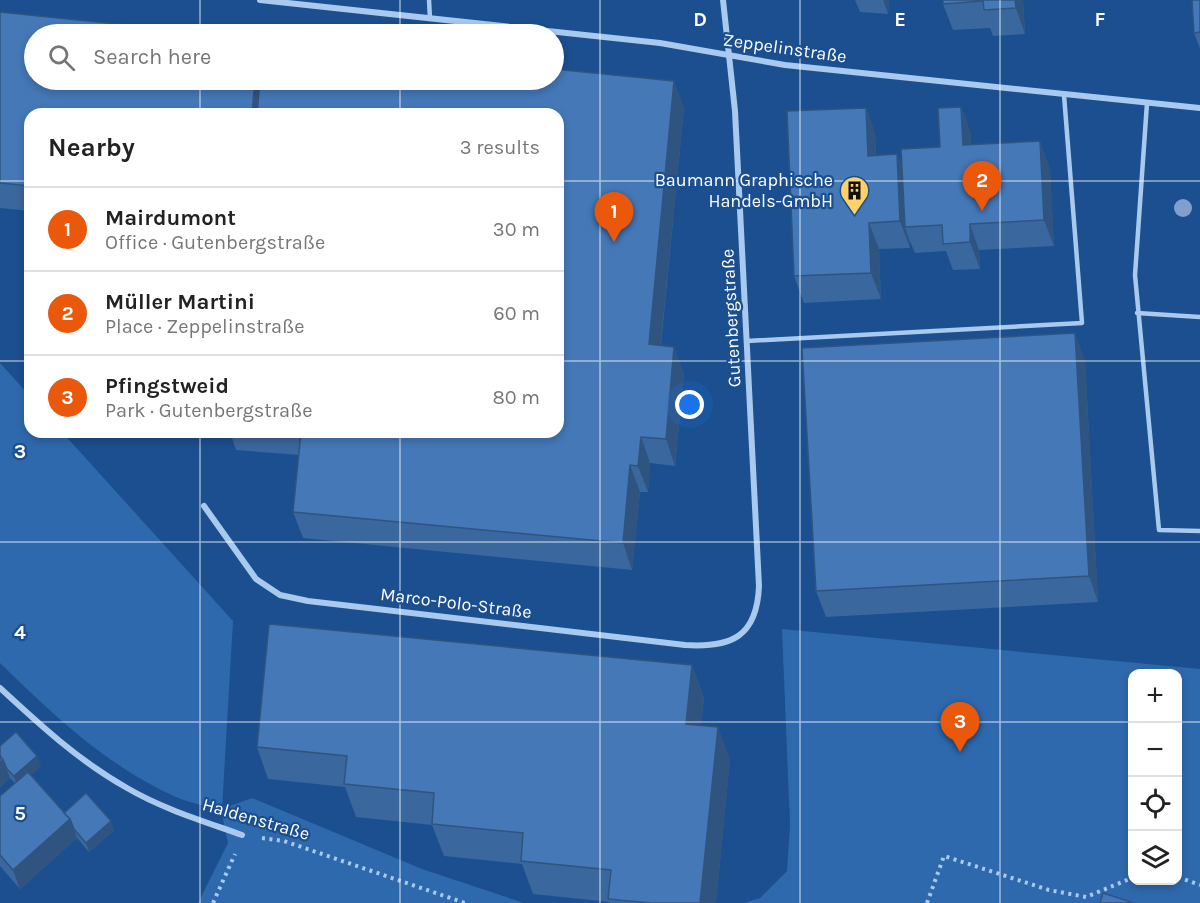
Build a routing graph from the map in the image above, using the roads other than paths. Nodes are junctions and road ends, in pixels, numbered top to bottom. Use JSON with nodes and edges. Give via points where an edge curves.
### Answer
{"nodes":[{"id":1,"x":260,"y":0,"type":"edge"},
{"id":2,"x":429,"y":0,"type":"edge"},
{"id":3,"x":723,"y":0,"type":"edge"},
{"id":4,"x":430,"y":18,"type":"junction"},
{"id":5,"x":485,"y":24,"type":"edge"},
{"id":6,"x":564,"y":33,"type":"edge"},
{"id":7,"x":729,"y":55,"type":"junction"},
{"id":8,"x":1064,"y":95,"type":"junction"},
{"id":9,"x":1147,"y":103,"type":"junction"},
{"id":10,"x":1200,"y":108,"type":"edge"},
{"id":11,"x":1137,"y":313,"type":"junction"},
{"id":12,"x":1200,"y":317,"type":"edge"},
{"id":13,"x":747,"y":341,"type":"junction"},
{"id":14,"x":204,"y":506,"type":"dead end"},
{"id":15,"x":1200,"y":531,"type":"edge"},
{"id":16,"x":745,"y":632,"type":"joint"},
{"id":17,"x":0,"y":688,"type":"edge"},
{"id":18,"x":242,"y":835,"type":"road end"}],
"edges":[{"from":1,"to":4,"type":"street","name":"Zeppelinstraße"},
{"from":2,"to":4,"type":"lane"},
{"from":3,"to":7,"type":"street","name":"Gutenbergstraße"},
{"from":4,"to":5,"type":"street","name":"Zeppelinstraße"},
{"from":6,"to":7,"type":"street","name":"Zeppelinstraße"},
{"from":7,"to":8,"type":"street","name":"Zeppelinstraße","via":[[785,65]]},
{"from":7,"to":13,"type":"street","name":"Gutenbergstraße"},
{"from":8,"to":9,"type":"street","name":"Zeppelinstraße"},
{"from":8,"to":13,"type":"lane","via":[[1082,323]]},
{"from":9,"to":10,"type":"street","name":"Zeppelinstraße"},
{"from":9,"to":11,"type":"lane","via":[[1135,275]]},
{"from":11,"to":12,"type":"lane"},
{"from":11,"to":15,"type":"lane","via":[[1159,530]]},
{"from":13,"to":16,"type":"street","name":"Gutenbergstraße","via":[[759,586],[755,612]]},
{"from":14,"to":16,"type":"street","name":"Marco-Polo-Straße","via":[[256,579],[280,595],[684,645],[723,643]]},
{"from":17,"to":18,"type":"street","name":"Haldenstraße","via":[[50,735],[127,788],[179,813]]}]}
